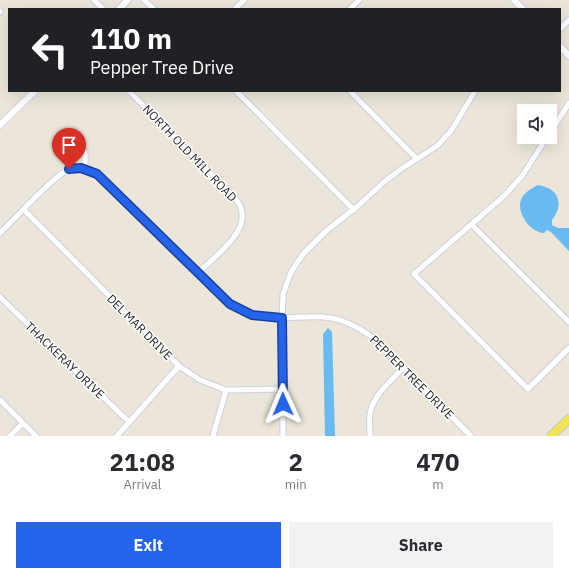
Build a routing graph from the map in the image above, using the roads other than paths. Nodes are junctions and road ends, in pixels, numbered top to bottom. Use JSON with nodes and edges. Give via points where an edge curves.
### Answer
{"nodes":[{"id":1,"x":94,"y":0,"type":"edge"},
{"id":2,"x":128,"y":0,"type":"edge"},
{"id":3,"x":144,"y":0,"type":"edge"},
{"id":4,"x":244,"y":0,"type":"edge"},
{"id":5,"x":359,"y":0,"type":"edge"},
{"id":6,"x":514,"y":0,"type":"edge"},
{"id":7,"x":102,"y":8,"type":"edge"},
{"id":8,"x":120,"y":8,"type":"edge"},
{"id":9,"x":153,"y":8,"type":"edge"},
{"id":10,"x":236,"y":8,"type":"edge"},
{"id":11,"x":351,"y":8,"type":"edge"},
{"id":12,"x":522,"y":8,"type":"edge"},
{"id":13,"x":569,"y":20,"type":"edge"},
{"id":14,"x":561,"y":28,"type":"edge"},
{"id":15,"x":561,"y":47,"type":"edge"},
{"id":16,"x":569,"y":56,"type":"edge"},
{"id":17,"x":34,"y":92,"type":"edge"},
{"id":18,"x":130,"y":92,"type":"edge"},
{"id":19,"x":237,"y":92,"type":"edge"},
{"id":20,"x":351,"y":92,"type":"edge"},
{"id":21,"x":474,"y":92,"type":"edge"},
{"id":22,"x":569,"y":103,"type":"edge"},
{"id":23,"x":557,"y":122,"type":"edge"},
{"id":24,"x":0,"y":125,"type":"edge"},
{"id":25,"x":542,"y":144,"type":"edge"},
{"id":26,"x":417,"y":159,"type":"junction"},
{"id":27,"x":69,"y":169,"type":"junction"},
{"id":28,"x":85,"y":170,"type":"junction"},
{"id":29,"x":24,"y":210,"type":"junction"},
{"id":30,"x":354,"y":210,"type":"junction"},
{"id":31,"x":472,"y":225,"type":"junction"},
{"id":32,"x":0,"y":233,"type":"edge"},
{"id":33,"x":198,"y":273,"type":"junction"},
{"id":34,"x":0,"y":297,"type":"edge"},
{"id":35,"x":282,"y":318,"type":"junction"},
{"id":36,"x":569,"y":322,"type":"edge"},
{"id":37,"x":569,"y":348,"type":"edge"},
{"id":38,"x":179,"y":366,"type":"junction"},
{"id":39,"x":403,"y":368,"type":"junction"},
{"id":40,"x":282,"y":389,"type":"junction"},
{"id":41,"x":226,"y":390,"type":"junction"},
{"id":42,"x":0,"y":400,"type":"edge"},
{"id":43,"x":569,"y":419,"type":"edge"},
{"id":44,"x":129,"y":422,"type":"junction"},
{"id":45,"x":23,"y":423,"type":"junction"},
{"id":46,"x":10,"y":436,"type":"edge"},
{"id":47,"x":36,"y":436,"type":"edge"},
{"id":48,"x":117,"y":436,"type":"edge"},
{"id":49,"x":213,"y":436,"type":"edge"},
{"id":50,"x":283,"y":436,"type":"edge"},
{"id":51,"x":370,"y":436,"type":"edge"},
{"id":52,"x":471,"y":436,"type":"edge"},
{"id":53,"x":552,"y":436,"type":"edge"}],
"edges":[{"from":1,"to":7,"type":"street"},
{"from":2,"to":8,"type":"street"},
{"from":3,"to":9,"type":"street"},
{"from":4,"to":10,"type":"street"},
{"from":5,"to":11,"type":"street"},
{"from":6,"to":12,"type":"street"},
{"from":13,"to":14,"type":"street"},
{"from":15,"to":16,"type":"street"},
{"from":17,"to":24,"type":"street"},
{"from":18,"to":33,"type":"street","name":"NORTH OLD MILL ROAD","via":[[241,207],[243,219],[237,234]]},
{"from":19,"to":30,"type":"street"},
{"from":20,"to":26,"type":"street"},
{"from":21,"to":26,"type":"street","via":[[451,131],[437,146]]},
{"from":22,"to":23,"type":"street"},
{"from":25,"to":31,"type":"street","via":[[511,189]]},
{"from":26,"to":30,"type":"street","via":[[385,181]]},
{"from":27,"to":28,"type":"street","name":"PEPPER TREE DRIVE"},
{"from":27,"to":28,"type":"street","via":[[73,150],[76,148],[85,152]]},
{"from":27,"to":29,"type":"street","via":[[59,175]]},
{"from":28,"to":33,"type":"street","name":"PEPPER TREE DRIVE","via":[[97,174]]},
{"from":29,"to":32,"type":"street"},
{"from":29,"to":38,"type":"street","name":"DEL MAR DRIVE"},
{"from":30,"to":35,"type":"street","via":[[303,254],[291,272],[284,294]]},
{"from":31,"to":36,"type":"street"},
{"from":31,"to":37,"type":"street","via":[[414,274],[528,389]]},
{"from":33,"to":35,"type":"street","name":"PEPPER TREE DRIVE","via":[[235,308],[252,315]]},
{"from":34,"to":44,"type":"street","name":"THACKERAY DRIVE"},
{"from":35,"to":39,"type":"street","name":"PEPPER TREE DRIVE","via":[[321,318],[344,322],[373,336]]},
{"from":35,"to":40,"type":"street"},
{"from":38,"to":41,"type":"street","name":"DEL MAR DRIVE","via":[[200,380]]},
{"from":38,"to":44,"type":"street"},
{"from":39,"to":51,"type":"street","via":[[375,402],[370,414]]},
{"from":39,"to":52,"type":"street","name":"PEPPER TREE DRIVE"},
{"from":40,"to":41,"type":"street","name":"DEL MAR DRIVE"},
{"from":40,"to":50,"type":"street"},
{"from":41,"to":49,"type":"street"},
{"from":42,"to":45,"type":"street"},
{"from":43,"to":53,"type":"main road"},
{"from":44,"to":48,"type":"street"},
{"from":45,"to":46,"type":"street"},
{"from":45,"to":47,"type":"street"}]}
